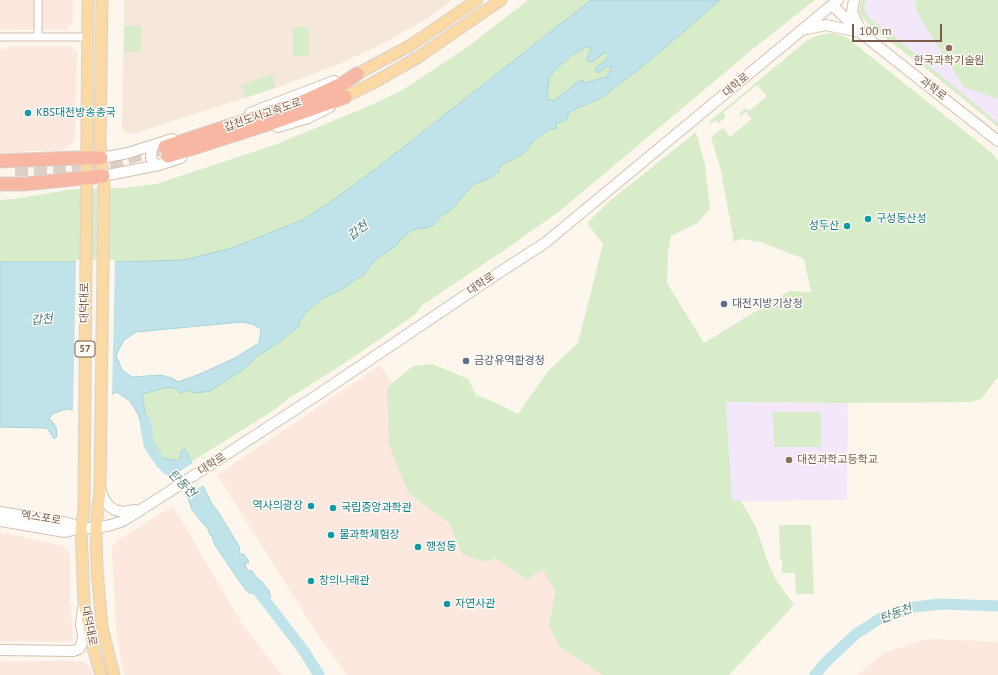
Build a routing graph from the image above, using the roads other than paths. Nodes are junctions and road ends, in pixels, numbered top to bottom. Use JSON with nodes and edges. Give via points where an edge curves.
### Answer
{"nodes":[{"id":1,"x":38,"y":0,"type":"edge"},
{"id":2,"x":88,"y":0,"type":"edge"},
{"id":3,"x":102,"y":0,"type":"edge"},
{"id":4,"x":477,"y":0,"type":"edge"},
{"id":5,"x":501,"y":0,"type":"edge"},
{"id":6,"x":854,"y":0,"type":"edge"},
{"id":7,"x":835,"y":2,"type":"edge"},
{"id":8,"x":800,"y":31,"type":"junction"},
{"id":9,"x":862,"y":33,"type":"junction"},
{"id":10,"x":0,"y":37,"type":"edge"},
{"id":11,"x":38,"y":37,"type":"junction"},
{"id":12,"x":88,"y":37,"type":"junction"},
{"id":13,"x":357,"y":74,"type":"joint"},
{"id":14,"x":345,"y":97,"type":"joint"},
{"id":15,"x":998,"y":141,"type":"edge"},
{"id":16,"x":161,"y":153,"type":"junction"},
{"id":17,"x":101,"y":158,"type":"junction"},
{"id":18,"x":87,"y":159,"type":"junction"},
{"id":19,"x":24,"y":160,"type":"junction"},
{"id":20,"x":0,"y":161,"type":"edge"},
{"id":21,"x":0,"y":170,"type":"edge"},
{"id":22,"x":18,"y":177,"type":"junction"},
{"id":23,"x":0,"y":178,"type":"edge"},
{"id":24,"x":104,"y":182,"type":"junction"},
{"id":25,"x":86,"y":183,"type":"junction"},
{"id":26,"x":0,"y":184,"type":"edge"},
{"id":27,"x":100,"y":489,"type":"junction"},
{"id":28,"x":150,"y":504,"type":"junction"},
{"id":29,"x":0,"y":512,"type":"edge"},
{"id":30,"x":0,"y":521,"type":"edge"},
{"id":31,"x":81,"y":528,"type":"junction"},
{"id":32,"x":96,"y":528,"type":"junction"},
{"id":33,"x":84,"y":602,"type":"junction"},
{"id":34,"x":0,"y":650,"type":"edge"},
{"id":35,"x":101,"y":675,"type":"edge"},
{"id":36,"x":114,"y":675,"type":"edge"}],
"edges":[{"from":1,"to":11,"type":"street"},
{"from":2,"to":12,"type":"main road","name":"대덕대로","number":"57"},
{"from":3,"to":17,"type":"main road","name":"대덕대로","number":"57"},
{"from":4,"to":13,"type":"main road","via":[[411,45]]},
{"from":5,"to":14,"type":"main road","via":[[417,58]]},
{"from":6,"to":9,"type":"main road","via":[[852,12]]},
{"from":7,"to":8,"type":"main road","name":"대학로"},
{"from":7,"to":9,"type":"main road","name":"과학로"},
{"from":8,"to":9,"type":"main road","via":[[826,25]]},
{"from":8,"to":28,"type":"main road","name":"대학로","via":[[545,243]]},
{"from":9,"to":15,"type":"main road","name":"과학로"},
{"from":10,"to":11,"type":"street"},
{"from":11,"to":12,"type":"street"},
{"from":12,"to":18,"type":"main road","name":"대덕대로","number":"57"},
{"from":13,"to":16,"type":"highway","name":"갑천도시고속도로","via":[[305,101]]},
{"from":14,"to":16,"type":"highway","name":"갑천도시고속도로","via":[[254,129]]},
{"from":16,"to":17,"type":"main road","via":[[128,153]]},
{"from":16,"to":24,"type":"main road"},
{"from":17,"to":18,"type":"highway"},
{"from":17,"to":24,"type":"main road","name":"대덕대로","number":"57"},
{"from":18,"to":19,"type":"highway"},
{"from":18,"to":25,"type":"main road","name":"대덕대로","number":"57"},
{"from":19,"to":20,"type":"highway"},
{"from":19,"to":22,"type":"highway","via":[[31,166],[30,179]]},
{"from":21,"to":22,"type":"highway"},
{"from":22,"to":23,"type":"highway"},
{"from":22,"to":25,"type":"highway"},
{"from":22,"to":26,"type":"highway"},
{"from":24,"to":25,"type":"highway"},
{"from":24,"to":27,"type":"main road","name":"대덕대로","number":"57"},
{"from":25,"to":31,"type":"main road","name":"대덕대로","number":"57","via":[[84,511]]},
{"from":27,"to":28,"type":"main road","via":[[104,499],[115,510],[133,511]]},
{"from":27,"to":32,"type":"main road","name":"대덕대로","number":"57"},
{"from":28,"to":32,"type":"main road","name":"대학로","via":[[123,521]]},
{"from":29,"to":31,"type":"main road","name":"엑스포로","via":[[68,523]]},
{"from":30,"to":31,"type":"main road","name":"엑스포로","via":[[65,532]]},
{"from":31,"to":32,"type":"main road","name":"엑스포로"},
{"from":31,"to":33,"type":"main road","name":"대덕대로","number":"57"},
{"from":32,"to":36,"type":"main road","name":"대덕대로","number":"57","via":[[102,627]]},
{"from":33,"to":34,"type":"main road","via":[[83,636],[79,648],[73,651]]},
{"from":33,"to":35,"type":"main road","name":"대덕대로","number":"57"}]}
